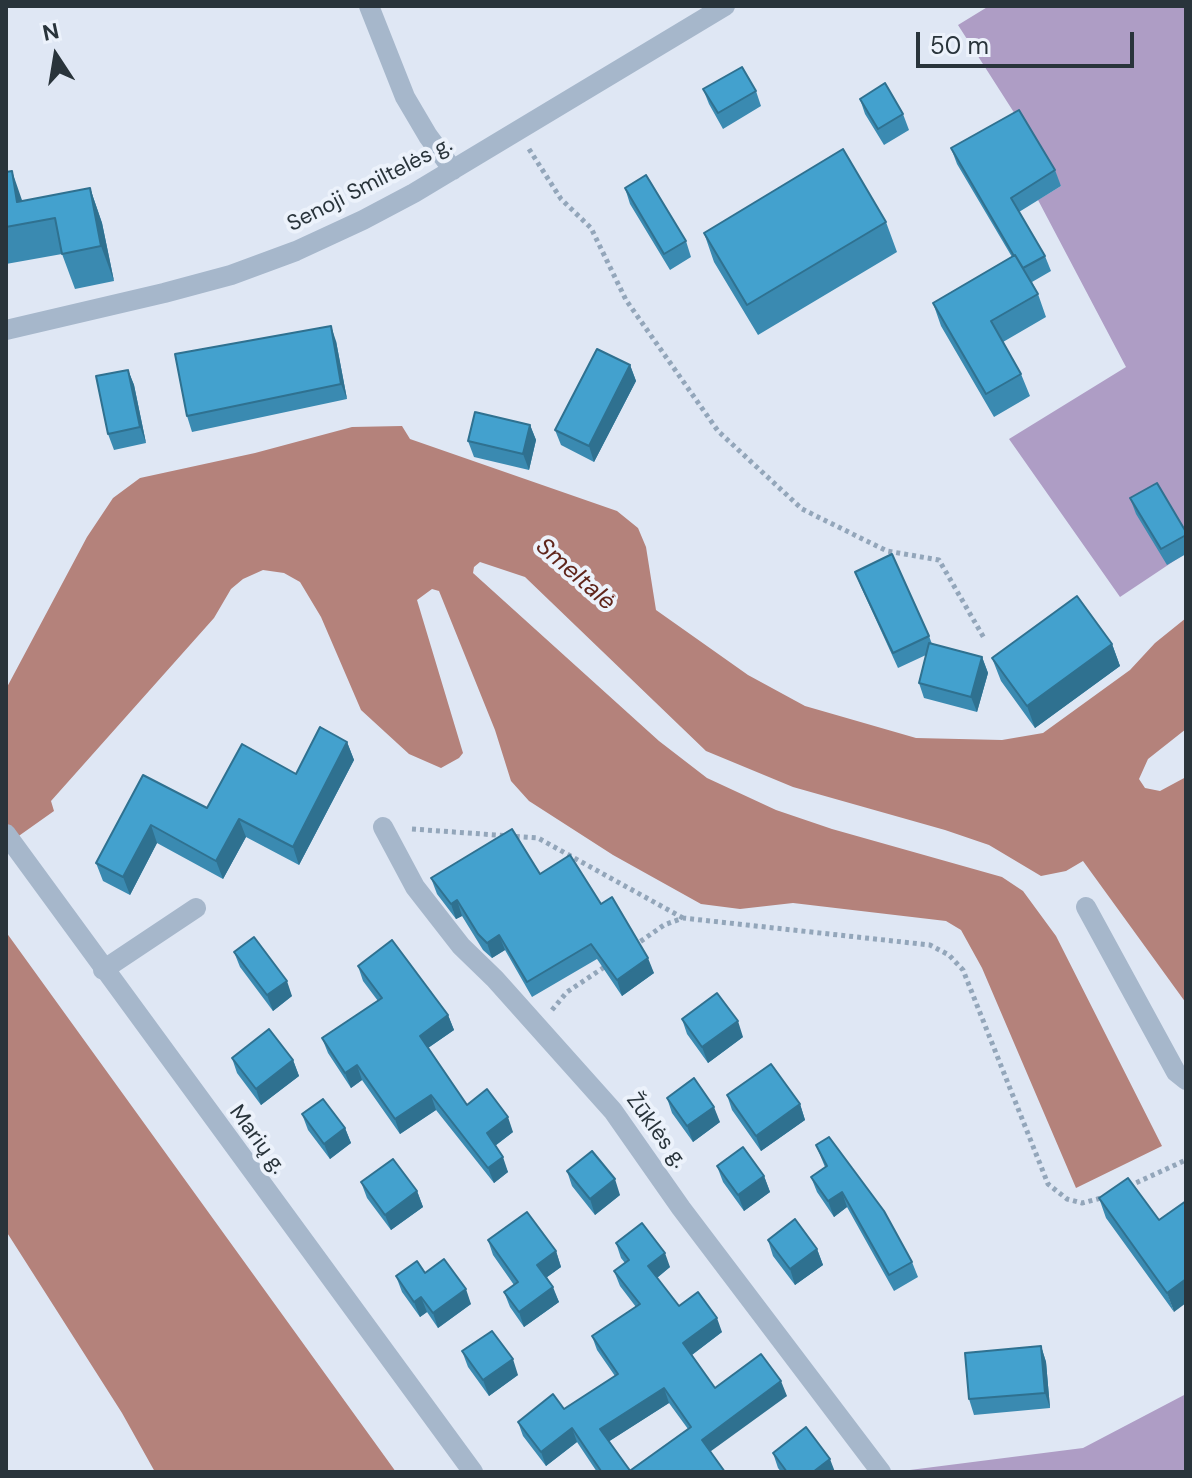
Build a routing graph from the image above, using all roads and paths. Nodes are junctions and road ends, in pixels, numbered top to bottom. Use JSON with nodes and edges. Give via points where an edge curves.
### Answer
{"nodes":[{"id":1,"x":369,"y":6,"type":"edge"},
{"id":2,"x":725,"y":6,"type":"edge"},
{"id":3,"x":517,"y":131,"type":"junction"},
{"id":4,"x":453,"y":170,"type":"junction"},
{"id":5,"x":6,"y":330,"type":"edge"},
{"id":6,"x":984,"y":638,"type":"dead end"},
{"id":7,"x":383,"y":827,"type":"joint"},
{"id":8,"x":6,"y":834,"type":"edge"},
{"id":9,"x":1086,"y":907,"type":"dead end"},
{"id":10,"x":196,"y":908,"type":"dead end"},
{"id":11,"x":683,"y":918,"type":"junction"},
{"id":12,"x":628,"y":950,"type":"edge"},
{"id":13,"x":616,"y":959,"type":"edge"},
{"id":14,"x":103,"y":970,"type":"junction"},
{"id":15,"x":538,"y":1025,"type":"junction"},
{"id":16,"x":1186,"y":1080,"type":"edge"},
{"id":17,"x":1186,"y":1160,"type":"edge"},
{"id":18,"x":1128,"y":1187,"type":"edge"},
{"id":19,"x":1114,"y":1194,"type":"edge"},
{"id":20,"x":473,"y":1472,"type":"edge"},
{"id":21,"x":881,"y":1472,"type":"edge"}],
"edges":[{"from":1,"to":4,"type":"street","via":[[405,97]]},
{"from":2,"to":3,"type":"street","name":"Senoji Smiltelės g."},
{"from":3,"to":4,"type":"street","name":"Senoji Smiltelės g."},
{"from":3,"to":6,"type":"path","via":[[561,199],[591,228],[626,300],[718,431],[802,509],[887,551],[939,560]]},
{"from":4,"to":5,"type":"street","name":"Senoji Smiltelės g.","via":[[363,220],[231,275]]},
{"from":7,"to":11,"type":"path","via":[[538,838]]},
{"from":7,"to":15,"type":"street","name":"Žūklės g.","via":[[415,887],[442,922]]},
{"from":8,"to":14,"type":"street","name":"Marių g."},
{"from":9,"to":16,"type":"street","via":[[1176,1072]]},
{"from":10,"to":14,"type":"street"},
{"from":11,"to":12,"type":"path"},
{"from":11,"to":19,"type":"path","via":[[930,945],[949,955],[963,970],[1048,1184],[1082,1203]]},
{"from":13,"to":15,"type":"path","via":[[567,992]]},
{"from":14,"to":20,"type":"street","name":"Marių g."},
{"from":15,"to":21,"type":"street","name":"Žūklės g.","via":[[613,1111]]},
{"from":17,"to":18,"type":"path"}]}
